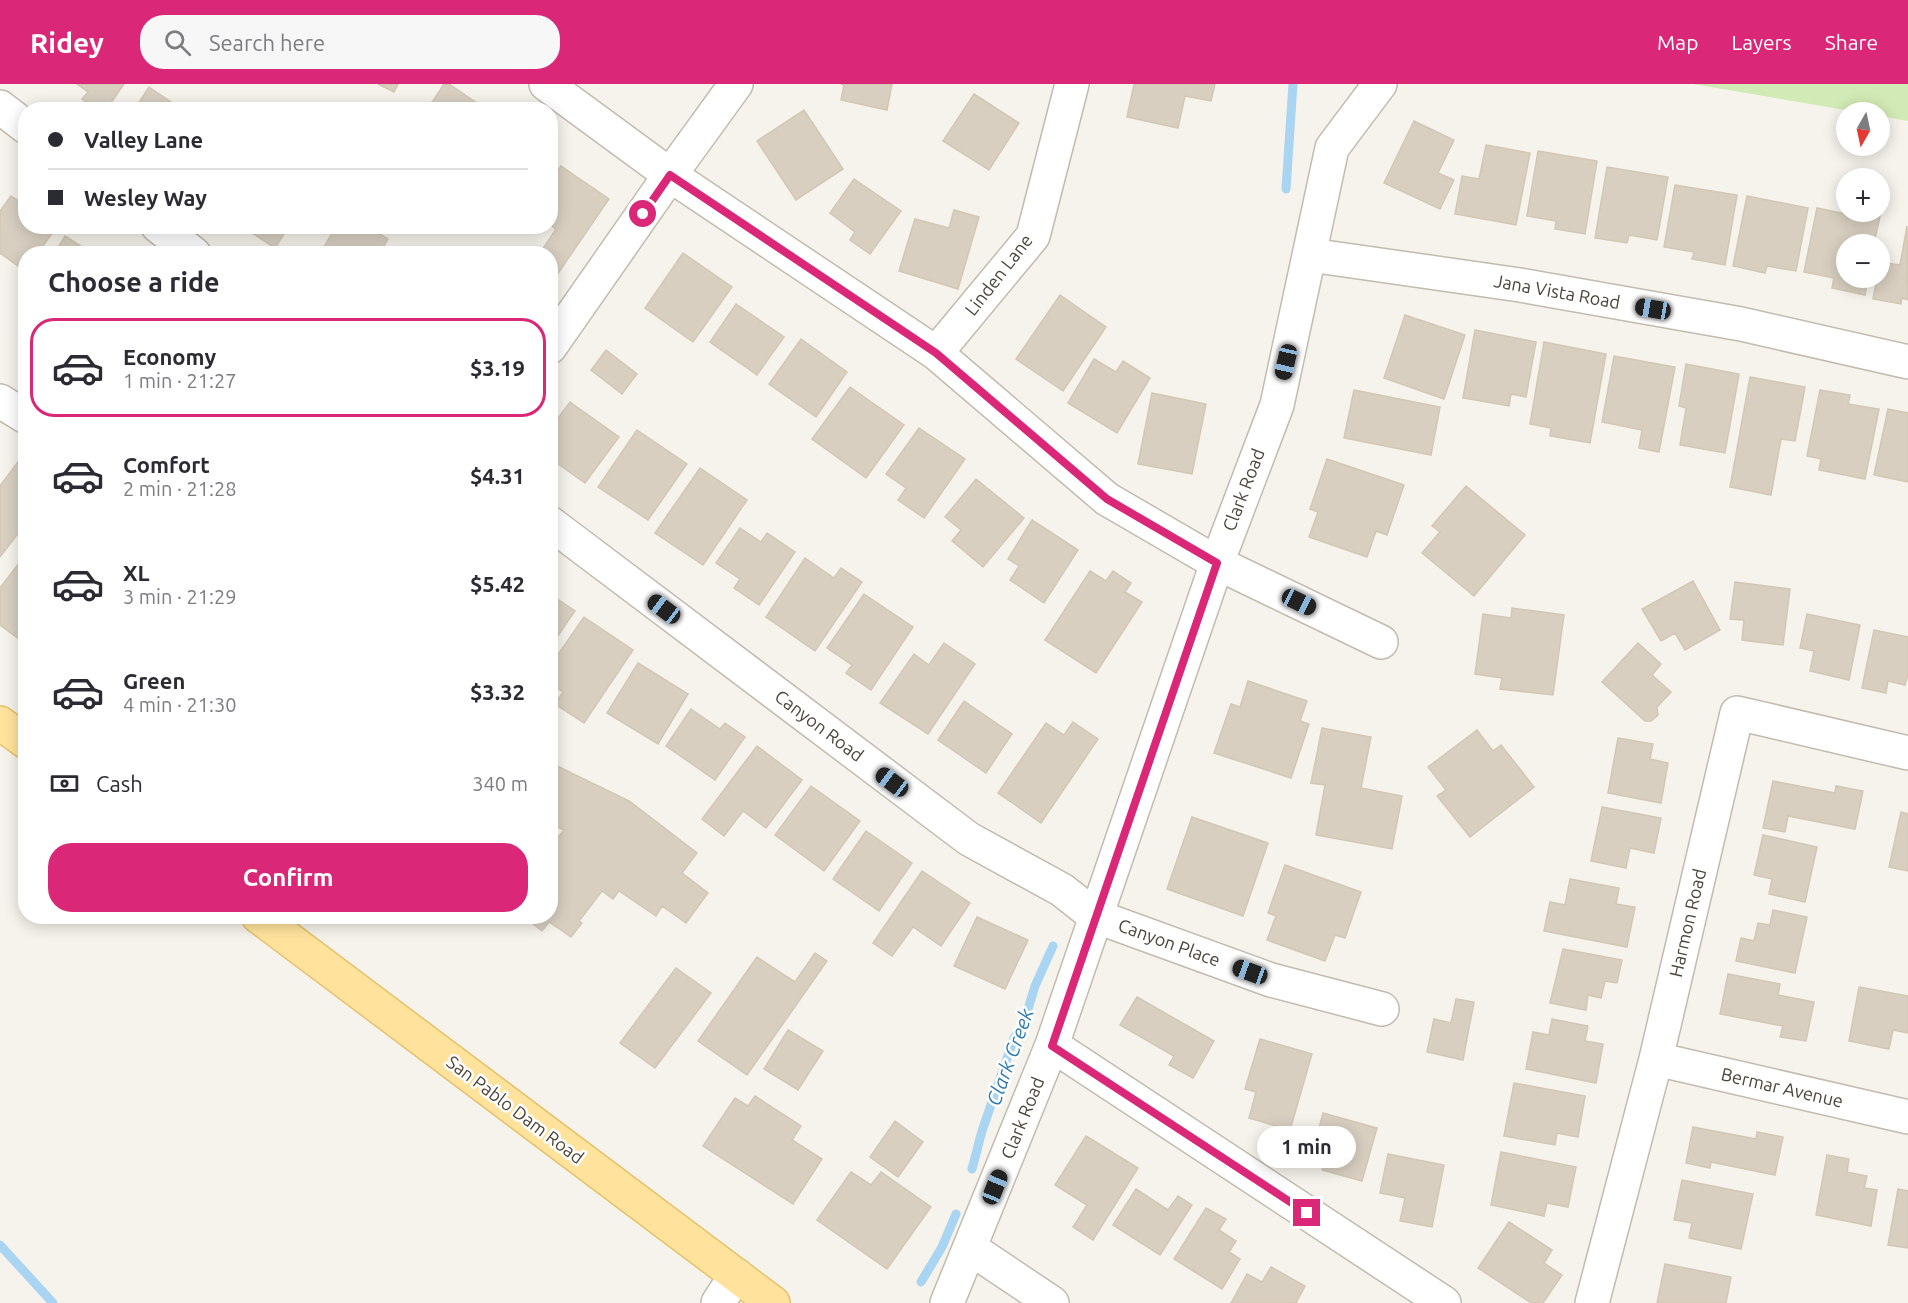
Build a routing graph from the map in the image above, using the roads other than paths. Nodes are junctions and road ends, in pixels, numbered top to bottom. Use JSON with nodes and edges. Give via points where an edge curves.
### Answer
{"nodes":[{"id":1,"x":546,"y":84,"type":"edge"},
{"id":2,"x":736,"y":84,"type":"edge"},
{"id":3,"x":1072,"y":84,"type":"edge"},
{"id":4,"x":1380,"y":84,"type":"edge"},
{"id":5,"x":0,"y":107,"type":"edge"},
{"id":6,"x":18,"y":121,"type":"edge"},
{"id":7,"x":670,"y":175,"type":"junction"},
{"id":8,"x":168,"y":234,"type":"edge"},
{"id":9,"x":184,"y":246,"type":"edge"},
{"id":10,"x":1310,"y":255,"type":"junction"},
{"id":11,"x":558,"y":336,"type":"edge"},
{"id":12,"x":936,"y":353,"type":"junction"},
{"id":13,"x":1908,"y":362,"type":"edge"},
{"id":14,"x":0,"y":400,"type":"edge"},
{"id":15,"x":18,"y":412,"type":"edge"},
{"id":16,"x":558,"y":529,"type":"edge"},
{"id":17,"x":1217,"y":563,"type":"junction"},
{"id":18,"x":1381,"y":642,"type":"dead end"},
{"id":19,"x":0,"y":723,"type":"edge"},
{"id":20,"x":18,"y":736,"type":"edge"},
{"id":21,"x":1908,"y":753,"type":"edge"},
{"id":22,"x":1095,"y":916,"type":"junction"},
{"id":23,"x":269,"y":924,"type":"edge"},
{"id":24,"x":1382,"y":1008,"type":"dead end"},
{"id":25,"x":1052,"y":1046,"type":"junction"},
{"id":26,"x":1656,"y":1059,"type":"junction"},
{"id":27,"x":1908,"y":1117,"type":"edge"},
{"id":28,"x":970,"y":1248,"type":"junction"},
{"id":29,"x":736,"y":1275,"type":"junction"},
{"id":30,"x":718,"y":1303,"type":"edge"},
{"id":31,"x":773,"y":1303,"type":"edge"},
{"id":32,"x":947,"y":1303,"type":"edge"},
{"id":33,"x":1052,"y":1303,"type":"edge"},
{"id":34,"x":1444,"y":1303,"type":"edge"},
{"id":35,"x":1592,"y":1303,"type":"edge"}],
"edges":[{"from":1,"to":7,"type":"street"},
{"from":2,"to":7,"type":"street"},
{"from":3,"to":12,"type":"street","name":"Linden Lane","via":[[1033,236]]},
{"from":4,"to":10,"type":"street","name":"Clark Road","via":[[1332,148]]},
{"from":5,"to":6,"type":"street"},
{"from":7,"to":11,"type":"street"},
{"from":7,"to":12,"type":"street"},
{"from":8,"to":9,"type":"street"},
{"from":10,"to":13,"type":"street","name":"Jana Vista Road","via":[[1520,285],[1730,322]]},
{"from":10,"to":17,"type":"street","name":"Clark Road","via":[[1276,405]]},
{"from":12,"to":17,"type":"street","via":[[1107,499]]},
{"from":14,"to":15,"type":"street"},
{"from":16,"to":22,"type":"street","name":"Canyon Road","via":[[969,839],[1062,890]]},
{"from":17,"to":18,"type":"street"},
{"from":17,"to":22,"type":"street","name":"Clark Road"},
{"from":19,"to":20,"type":"main road"},
{"from":21,"to":26,"type":"street","name":"Harmon Road","via":[[1737,713]]},
{"from":22,"to":24,"type":"street","name":"Canyon Place","via":[[1271,980]]},
{"from":22,"to":25,"type":"street","name":"Clark Road"},
{"from":23,"to":29,"type":"main road","name":"San Pablo Dam Road"},
{"from":25,"to":28,"type":"street","name":"Clark Road"},
{"from":25,"to":34,"type":"street"},
{"from":26,"to":27,"type":"street","name":"Bermar Avenue"},
{"from":26,"to":35,"type":"street","name":"Harmon Road"},
{"from":28,"to":32,"type":"street","name":"Clark Road"},
{"from":28,"to":33,"type":"street"},
{"from":29,"to":30,"type":"street"},
{"from":29,"to":31,"type":"main road","name":"San Pablo Dam Road"}]}
